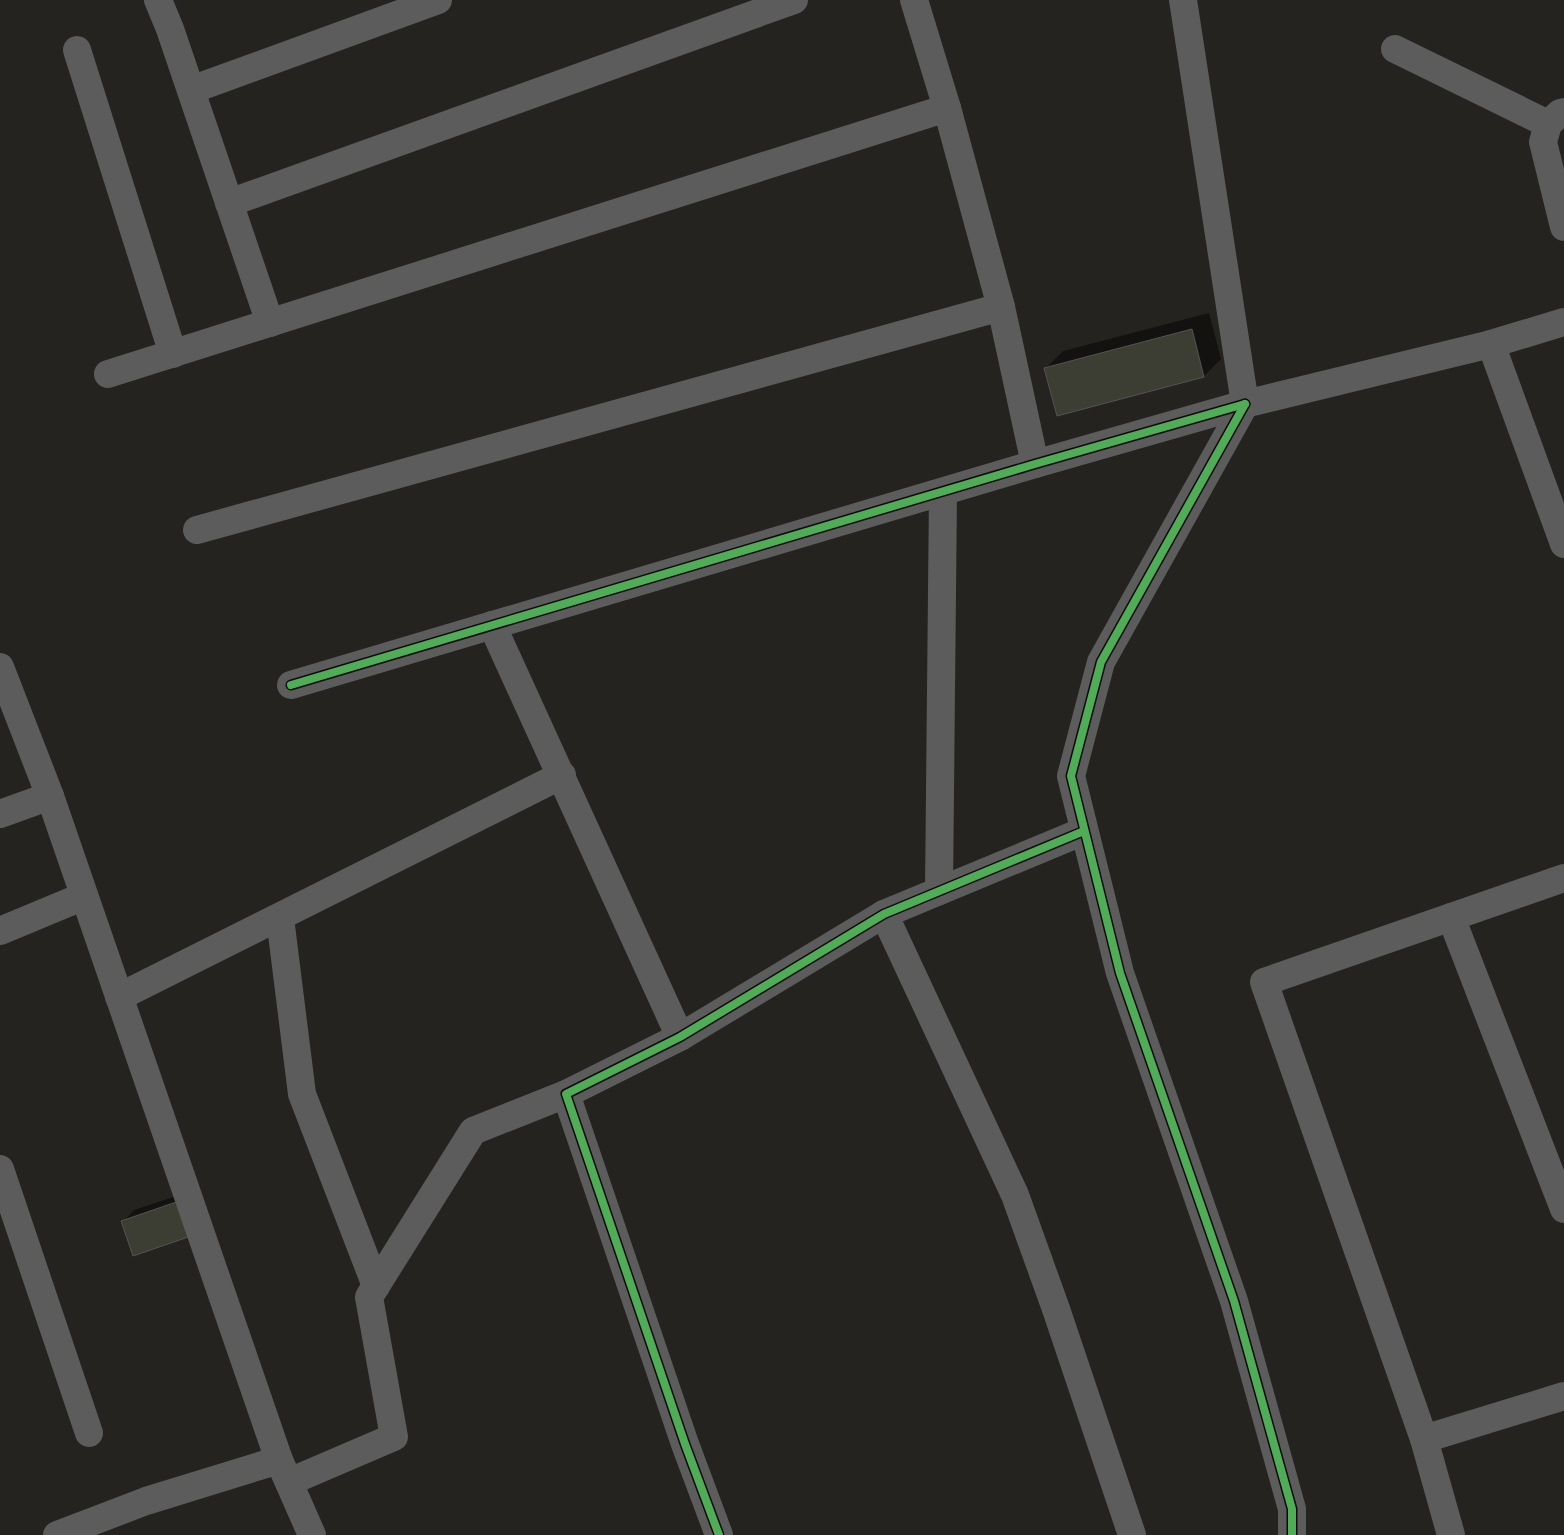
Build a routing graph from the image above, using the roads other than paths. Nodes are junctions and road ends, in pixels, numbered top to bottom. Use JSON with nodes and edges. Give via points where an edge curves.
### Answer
{"nodes":[{"id":1,"x":158,"y":0,"type":"edge"},
{"id":2,"x":438,"y":0,"type":"edge"},
{"id":3,"x":794,"y":0,"type":"edge"},
{"id":4,"x":914,"y":0,"type":"edge"},
{"id":5,"x":1184,"y":0,"type":"edge"},
{"id":6,"x":1395,"y":49,"type":"dead end"},
{"id":7,"x":78,"y":50,"type":"dead end"},
{"id":8,"x":191,"y":90,"type":"junction"},
{"id":9,"x":947,"y":108,"type":"junction"},
{"id":10,"x":1556,"y":118,"type":"edge"},
{"id":11,"x":229,"y":203,"type":"junction"},
{"id":12,"x":1564,"y":227,"type":"edge"},
{"id":13,"x":1000,"y":307,"type":"junction"},
{"id":14,"x":1564,"y":322,"type":"edge"},
{"id":15,"x":270,"y":324,"type":"junction"},
{"id":16,"x":1491,"y":344,"type":"junction"},
{"id":17,"x":173,"y":354,"type":"junction"},
{"id":18,"x":108,"y":374,"type":"dead end"},
{"id":19,"x":1246,"y":404,"type":"junction"},
{"id":20,"x":1035,"y":464,"type":"junction"},
{"id":21,"x":943,"y":492,"type":"junction"},
{"id":22,"x":197,"y":530,"type":"dead end"},
{"id":23,"x":1564,"y":544,"type":"edge"},
{"id":24,"x":492,"y":626,"type":"junction"},
{"id":25,"x":0,"y":669,"type":"edge"},
{"id":26,"x":291,"y":686,"type":"dead end"},
{"id":27,"x":562,"y":775,"type":"junction"},
{"id":28,"x":50,"y":796,"type":"junction"},
{"id":29,"x":0,"y":814,"type":"edge"},
{"id":30,"x":1084,"y":830,"type":"junction"},
{"id":31,"x":1564,"y":878,"type":"edge"},
{"id":32,"x":939,"y":891,"type":"junction"},
{"id":33,"x":84,"y":896,"type":"junction"},
{"id":34,"x":884,"y":914,"type":"junction"},
{"id":35,"x":1452,"y":917,"type":"junction"},
{"id":36,"x":280,"y":918,"type":"junction"},
{"id":37,"x":0,"y":931,"type":"edge"},
{"id":38,"x":119,"y":998,"type":"junction"},
{"id":39,"x":680,"y":1037,"type":"junction"},
{"id":40,"x":566,"y":1094,"type":"junction"},
{"id":41,"x":0,"y":1169,"type":"edge"},
{"id":42,"x":1564,"y":1209,"type":"edge"},
{"id":43,"x":376,"y":1286,"type":"junction"},
{"id":44,"x":1564,"y":1396,"type":"edge"},
{"id":45,"x":89,"y":1433,"type":"dead end"},
{"id":46,"x":1424,"y":1439,"type":"junction"},
{"id":47,"x":284,"y":1471,"type":"junction"},
{"id":48,"x":57,"y":1535,"type":"edge"},
{"id":49,"x":312,"y":1535,"type":"edge"},
{"id":50,"x":719,"y":1535,"type":"edge"},
{"id":51,"x":1132,"y":1535,"type":"edge"},
{"id":52,"x":1292,"y":1535,"type":"edge"},
{"id":53,"x":1451,"y":1535,"type":"edge"}],
"edges":[{"from":1,"to":8,"type":"street"},
{"from":2,"to":8,"type":"street"},
{"from":3,"to":11,"type":"street"},
{"from":4,"to":9,"type":"street"},
{"from":5,"to":19,"type":"street"},
{"from":6,"to":10,"type":"street"},
{"from":7,"to":17,"type":"street"},
{"from":8,"to":11,"type":"street"},
{"from":9,"to":13,"type":"street"},
{"from":9,"to":15,"type":"street"},
{"from":10,"to":12,"type":"street","via":[[1543,142]]},
{"from":11,"to":15,"type":"street"},
{"from":13,"to":20,"type":"street"},
{"from":13,"to":22,"type":"street"},
{"from":14,"to":16,"type":"street"},
{"from":15,"to":17,"type":"street"},
{"from":16,"to":19,"type":"street"},
{"from":16,"to":23,"type":"street"},
{"from":17,"to":18,"type":"street"},
{"from":19,"to":20,"type":"street"},
{"from":19,"to":30,"type":"street","via":[[1101,662],[1071,776]]},
{"from":20,"to":21,"type":"street"},
{"from":21,"to":24,"type":"street"},
{"from":21,"to":32,"type":"street"},
{"from":24,"to":26,"type":"street"},
{"from":24,"to":27,"type":"street"},
{"from":25,"to":28,"type":"street"},
{"from":27,"to":36,"type":"street"},
{"from":27,"to":39,"type":"street"},
{"from":28,"to":29,"type":"street"},
{"from":28,"to":33,"type":"street"},
{"from":30,"to":32,"type":"street"},
{"from":30,"to":52,"type":"street","via":[[1120,973],[1234,1301],[1292,1509]]},
{"from":31,"to":35,"type":"street"},
{"from":32,"to":34,"type":"street"},
{"from":33,"to":37,"type":"street"},
{"from":33,"to":38,"type":"street"},
{"from":34,"to":39,"type":"street"},
{"from":34,"to":51,"type":"street","via":[[1015,1195]]},
{"from":35,"to":42,"type":"street"},
{"from":35,"to":46,"type":"street","via":[[1264,982]]},
{"from":36,"to":38,"type":"street"},
{"from":36,"to":43,"type":"street","via":[[302,1094]]},
{"from":38,"to":47,"type":"street"},
{"from":39,"to":40,"type":"street"},
{"from":40,"to":43,"type":"street","via":[[473,1131]]},
{"from":40,"to":50,"type":"street"},
{"from":41,"to":45,"type":"street"},
{"from":43,"to":47,"type":"street","via":[[369,1297],[394,1437]]},
{"from":44,"to":46,"type":"street"},
{"from":46,"to":53,"type":"street"},
{"from":47,"to":48,"type":"street","via":[[146,1502]]},
{"from":47,"to":49,"type":"street"}]}
